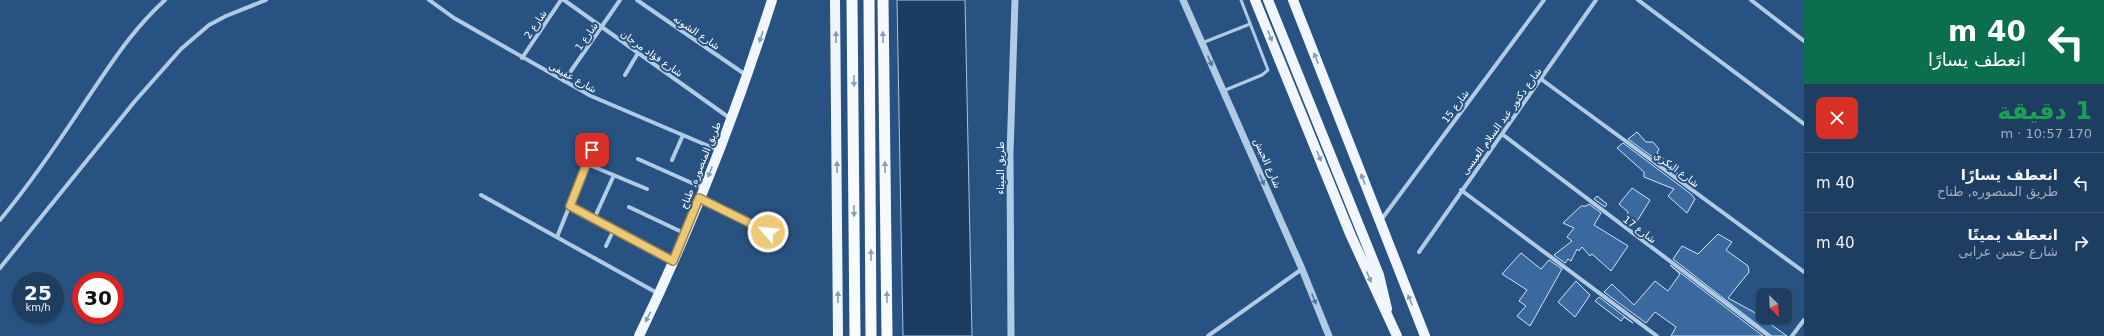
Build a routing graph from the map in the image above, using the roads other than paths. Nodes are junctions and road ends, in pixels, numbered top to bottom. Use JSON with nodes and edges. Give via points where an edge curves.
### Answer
{"nodes":[{"id":1,"x":165,"y":0,"type":"edge"},
{"id":2,"x":266,"y":0,"type":"edge"},
{"id":3,"x":429,"y":0,"type":"edge"},
{"id":4,"x":562,"y":0,"type":"edge"},
{"id":5,"x":620,"y":0,"type":"edge"},
{"id":6,"x":637,"y":0,"type":"edge"},
{"id":7,"x":772,"y":0,"type":"edge"},
{"id":8,"x":835,"y":0,"type":"edge"},
{"id":9,"x":852,"y":0,"type":"edge"},
{"id":10,"x":869,"y":0,"type":"edge"},
{"id":11,"x":883,"y":0,"type":"edge"},
{"id":12,"x":1015,"y":0,"type":"edge"},
{"id":13,"x":1183,"y":0,"type":"edge"},
{"id":14,"x":1241,"y":0,"type":"edge"},
{"id":15,"x":1255,"y":0,"type":"edge"},
{"id":16,"x":1268,"y":0,"type":"edge"},
{"id":17,"x":1293,"y":0,"type":"edge"},
{"id":18,"x":1544,"y":0,"type":"edge"},
{"id":19,"x":1596,"y":0,"type":"edge"},
{"id":20,"x":1638,"y":0,"type":"edge"},
{"id":21,"x":1751,"y":0,"type":"edge"},
{"id":22,"x":1250,"y":24,"type":"junction"},
{"id":23,"x":602,"y":27,"type":"junction"},
{"id":24,"x":1804,"y":41,"type":"edge"},
{"id":25,"x":1202,"y":43,"type":"junction"},
{"id":26,"x":638,"y":53,"type":"junction"},
{"id":27,"x":522,"y":58,"type":"junction"},
{"id":28,"x":626,"y":75,"type":"dead end"},
{"id":29,"x":748,"y":76,"type":"junction"},
{"id":30,"x":1541,"y":79,"type":"junction"},
{"id":31,"x":564,"y":81,"type":"junction"},
{"id":32,"x":1223,"y":91,"type":"junction"},
{"id":33,"x":731,"y":120,"type":"junction"},
{"id":34,"x":1804,"y":124,"type":"edge"},
{"id":35,"x":1502,"y":134,"type":"junction"},
{"id":36,"x":683,"y":135,"type":"junction"},
{"id":37,"x":598,"y":136,"type":"dead end"},
{"id":38,"x":719,"y":150,"type":"junction"},
{"id":39,"x":638,"y":159,"type":"dead end"},
{"id":40,"x":672,"y":160,"type":"dead end"},
{"id":41,"x":587,"y":164,"type":"junction"},
{"id":42,"x":614,"y":175,"type":"junction"},
{"id":43,"x":703,"y":188,"type":"junction"},
{"id":44,"x":647,"y":189,"type":"dead end"},
{"id":45,"x":1462,"y":190,"type":"junction"},
{"id":46,"x":481,"y":195,"type":"dead end"},
{"id":47,"x":699,"y":198,"type":"junction"},
{"id":48,"x":570,"y":206,"type":"junction"},
{"id":49,"x":629,"y":207,"type":"dead end"},
{"id":50,"x":594,"y":219,"type":"junction"},
{"id":51,"x":0,"y":220,"type":"edge"},
{"id":52,"x":1380,"y":222,"type":"junction"},
{"id":53,"x":614,"y":229,"type":"junction"},
{"id":54,"x":768,"y":232,"type":"dead end"},
{"id":55,"x":684,"y":234,"type":"junction"},
{"id":56,"x":557,"y":237,"type":"junction"},
{"id":57,"x":606,"y":246,"type":"dead end"},
{"id":58,"x":1419,"y":252,"type":"dead end"},
{"id":59,"x":673,"y":261,"type":"junction"},
{"id":60,"x":0,"y":268,"type":"edge"},
{"id":61,"x":1302,"y":269,"type":"junction"},
{"id":62,"x":1804,"y":272,"type":"edge"},
{"id":63,"x":659,"y":295,"type":"junction"},
{"id":64,"x":1389,"y":319,"type":"junction"},
{"id":65,"x":1804,"y":320,"type":"edge"},
{"id":66,"x":639,"y":336,"type":"edge"},
{"id":67,"x":838,"y":336,"type":"edge"},
{"id":68,"x":855,"y":336,"type":"edge"},
{"id":69,"x":871,"y":336,"type":"edge"},
{"id":70,"x":887,"y":336,"type":"edge"},
{"id":71,"x":1011,"y":336,"type":"edge"},
{"id":72,"x":1208,"y":336,"type":"edge"},
{"id":73,"x":1329,"y":336,"type":"edge"},
{"id":74,"x":1397,"y":336,"type":"edge"},
{"id":75,"x":1425,"y":336,"type":"edge"},
{"id":76,"x":1657,"y":336,"type":"edge"},
{"id":77,"x":1769,"y":336,"type":"edge"},
{"id":78,"x":1792,"y":336,"type":"edge"}],
"edges":[{"from":1,"to":51,"type":"street","via":[[142,21],[118,53],[26,188]]},
{"from":2,"to":60,"type":"street","via":[[210,25],[181,49],[134,101]]},
{"from":3,"to":27,"type":"street","name":"شارع عفيفى","via":[[454,18]]},
{"from":4,"to":23,"type":"street","name":"شارع فؤاد مرجان"},
{"from":4,"to":27,"type":"street","name":"شارع 2"},
{"from":5,"to":23,"type":"street","name":"شارع 1"},
{"from":6,"to":29,"type":"street","name":"شارع الشونه"},
{"from":7,"to":29,"type":"main road","name":"طريق المنصوره, طناح","one_way":true},
{"from":67,"to":8,"type":"main road","one_way":true},
{"from":9,"to":68,"type":"highway","one_way":true},
{"from":69,"to":10,"type":"highway","one_way":true},
{"from":70,"to":11,"type":"highway","one_way":true},
{"from":12,"to":71,"type":"street","name":"طريق الميناء","via":[[1010,154]]},
{"from":13,"to":25,"type":"street","name":"شارع الجيش"},
{"from":14,"to":22,"type":"lane"},
{"from":15,"to":64,"type":"main road","one_way":true,"via":[[1351,236]]},
{"from":16,"to":64,"type":"main road","via":[[1379,275]]},
{"from":52,"to":17,"type":"main road","one_way":true},
{"from":18,"to":52,"type":"street","name":"شارع 15"},
{"from":19,"to":30,"type":"street","name":"شارع دكتور عبد السلام العبسى"},
{"from":20,"to":34,"type":"street"},
{"from":21,"to":24,"type":"street"},
{"from":22,"to":25,"type":"lane"},
{"from":22,"to":32,"type":"lane","via":[[1268,70]]},
{"from":23,"to":26,"type":"street","name":"شارع فؤاد مرجان"},
{"from":23,"to":31,"type":"street","name":"شارع 1"},
{"from":25,"to":32,"type":"street","name":"شارع الجيش","one_way":true},
{"from":26,"to":28,"type":"street"},
{"from":26,"to":33,"type":"street","name":"شارع فؤاد مرجان"},
{"from":27,"to":31,"type":"street","name":"شارع عفيفى"},
{"from":29,"to":33,"type":"main road","name":"طريق المنصوره, طناح"},
{"from":30,"to":35,"type":"street","name":"شارع دكتور عبد السلام العبسى"},
{"from":30,"to":62,"type":"street","name":"شارع البكري"},
{"from":31,"to":36,"type":"street","name":"شارع عفيفى","via":[[604,102]]},
{"from":32,"to":61,"type":"street","name":"شارع الجيش","one_way":true},
{"from":33,"to":38,"type":"main road","name":"طريق المنصوره, طناح"},
{"from":35,"to":45,"type":"street","name":"شارع دكتور عبد السلام العبسى"},
{"from":35,"to":77,"type":"street","name":"شارع 17"},
{"from":36,"to":38,"type":"street","name":"شارع عفيفى"},
{"from":36,"to":40,"type":"street"},
{"from":37,"to":41,"type":"street"},
{"from":38,"to":43,"type":"main road","name":"طريق المنصوره, طناح","one_way":true},
{"from":39,"to":43,"type":"street"},
{"from":41,"to":42,"type":"street"},
{"from":41,"to":48,"type":"street"},
{"from":42,"to":44,"type":"street"},
{"from":42,"to":50,"type":"street"},
{"from":43,"to":47,"type":"main road","name":"طريق المنصوره, طناح"},
{"from":45,"to":58,"type":"street","name":"شارع دكتور عبد السلام العبسى"},
{"from":45,"to":76,"type":"street"},
{"from":46,"to":56,"type":"street"},
{"from":47,"to":54,"type":"street"},
{"from":47,"to":55,"type":"main road","name":"طريق المنصوره, طناح"},
{"from":48,"to":50,"type":"street"},
{"from":48,"to":56,"type":"street"},
{"from":49,"to":55,"type":"street"},
{"from":50,"to":53,"type":"street"},
{"from":75,"to":52,"type":"main road","one_way":true},
{"from":53,"to":57,"type":"street"},
{"from":53,"to":59,"type":"street"},
{"from":55,"to":59,"type":"main road","name":"طريق المنصوره, طناح"},
{"from":56,"to":63,"type":"street"},
{"from":59,"to":63,"type":"main road","name":"طريق المنصوره, طناح"},
{"from":61,"to":72,"type":"street"},
{"from":61,"to":73,"type":"street","name":"شارع الجيش","one_way":true},
{"from":63,"to":66,"type":"main road","name":"طريق المنصوره, طناح","one_way":true},
{"from":64,"to":74,"type":"main road"},
{"from":65,"to":78,"type":"street"}]}
